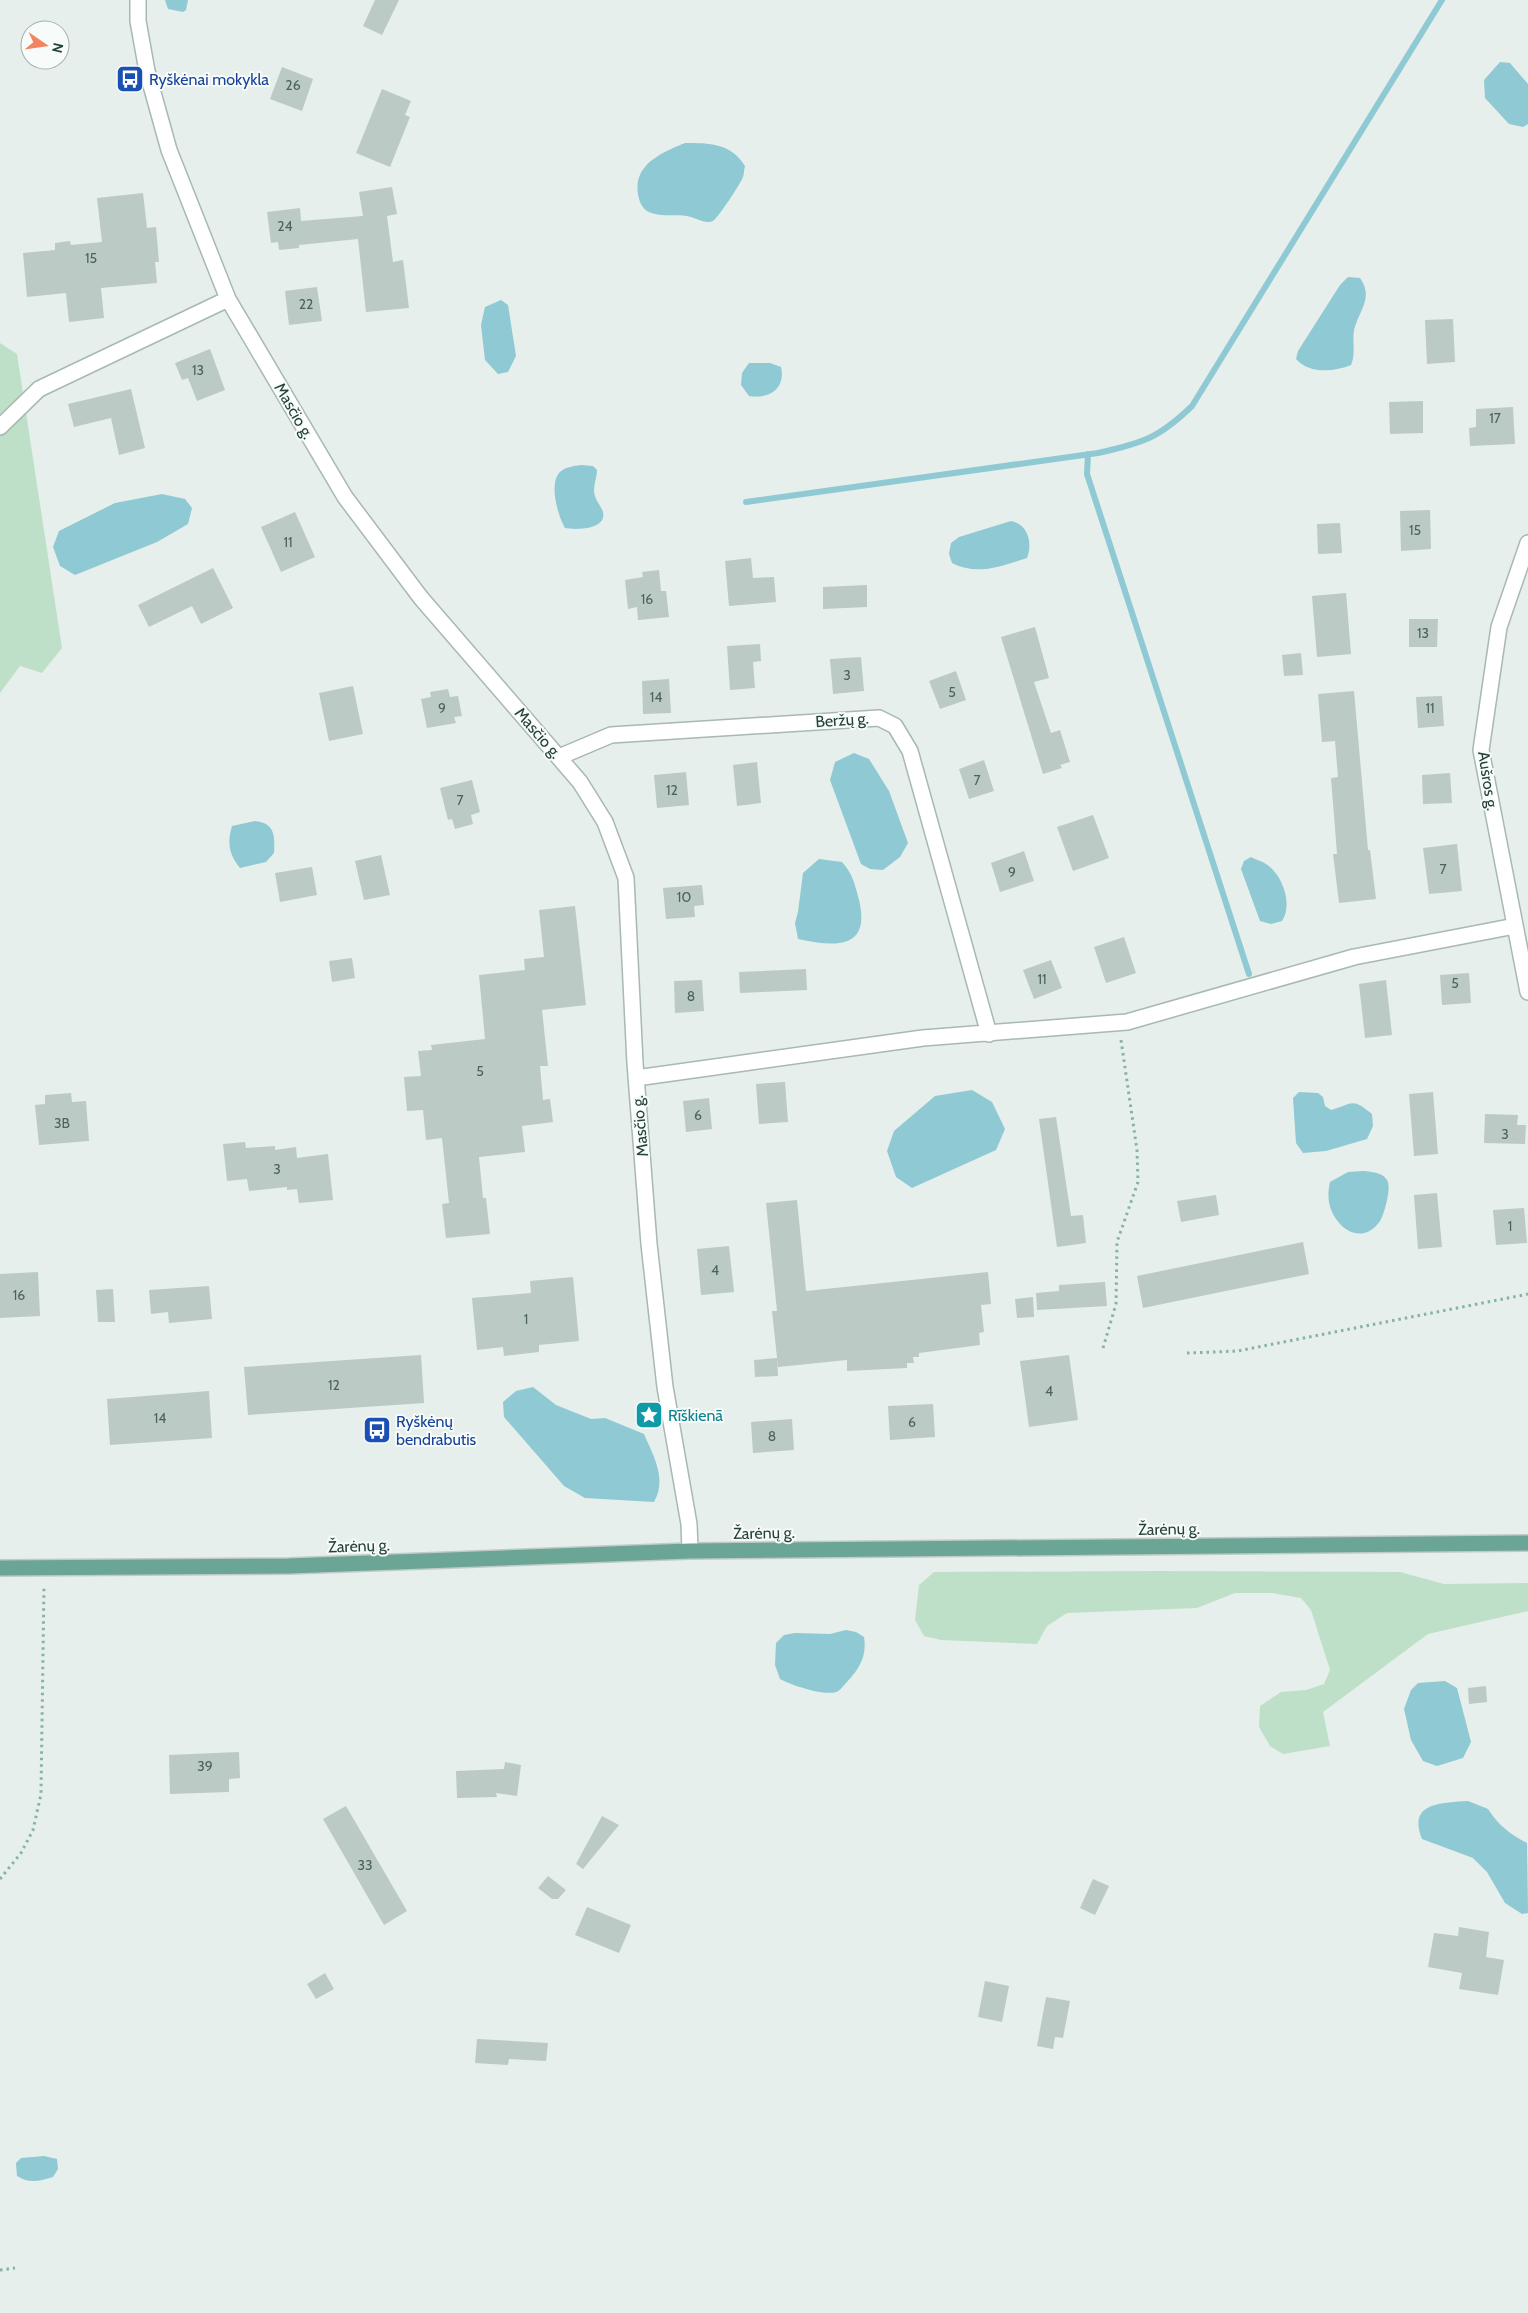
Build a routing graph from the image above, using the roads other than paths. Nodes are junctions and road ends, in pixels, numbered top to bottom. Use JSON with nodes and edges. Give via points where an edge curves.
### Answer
{"nodes":[{"id":1,"x":138,"y":0,"type":"edge"},
{"id":2,"x":228,"y":299,"type":"junction"},
{"id":3,"x":0,"y":427,"type":"edge"},
{"id":4,"x":1528,"y":543,"type":"edge"},
{"id":5,"x":559,"y":757,"type":"junction"},
{"id":6,"x":1516,"y":926,"type":"junction"},
{"id":7,"x":1528,"y":992,"type":"edge"},
{"id":8,"x":989,"y":1034,"type":"junction"},
{"id":9,"x":636,"y":1078,"type":"junction"},
{"id":10,"x":1528,"y":1543,"type":"edge"},
{"id":11,"x":690,"y":1551,"type":"junction"},
{"id":12,"x":0,"y":1568,"type":"edge"}],
"edges":[{"from":1,"to":2,"type":"street","name":"Masčio g.","via":[[147,72],[169,150]]},
{"from":2,"to":3,"type":"street","via":[[39,389]]},
{"from":2,"to":5,"type":"street","name":"Masčio g.","via":[[345,497],[421,598]]},
{"from":4,"to":6,"type":"street","name":"Aušros g.","via":[[1499,627],[1481,750]]},
{"from":5,"to":8,"type":"street","name":"Beržų g.","via":[[611,735],[879,718],[895,726],[910,751]]},
{"from":5,"to":9,"type":"street","name":"Masčio g.","via":[[606,822],[626,878]]},
{"from":6,"to":7,"type":"street","name":"Aušros g."},
{"from":6,"to":8,"type":"street","via":[[1354,957],[1118,1023]]},
{"from":8,"to":9,"type":"street","via":[[923,1038]]},
{"from":9,"to":11,"type":"street","name":"Masčio g.","via":[[649,1244],[665,1387],[688,1515]]},
{"from":10,"to":11,"type":"main road","name":"Žarėnų g."},
{"from":11,"to":12,"type":"main road","name":"Žarėnų g.","via":[[289,1566]]}]}
